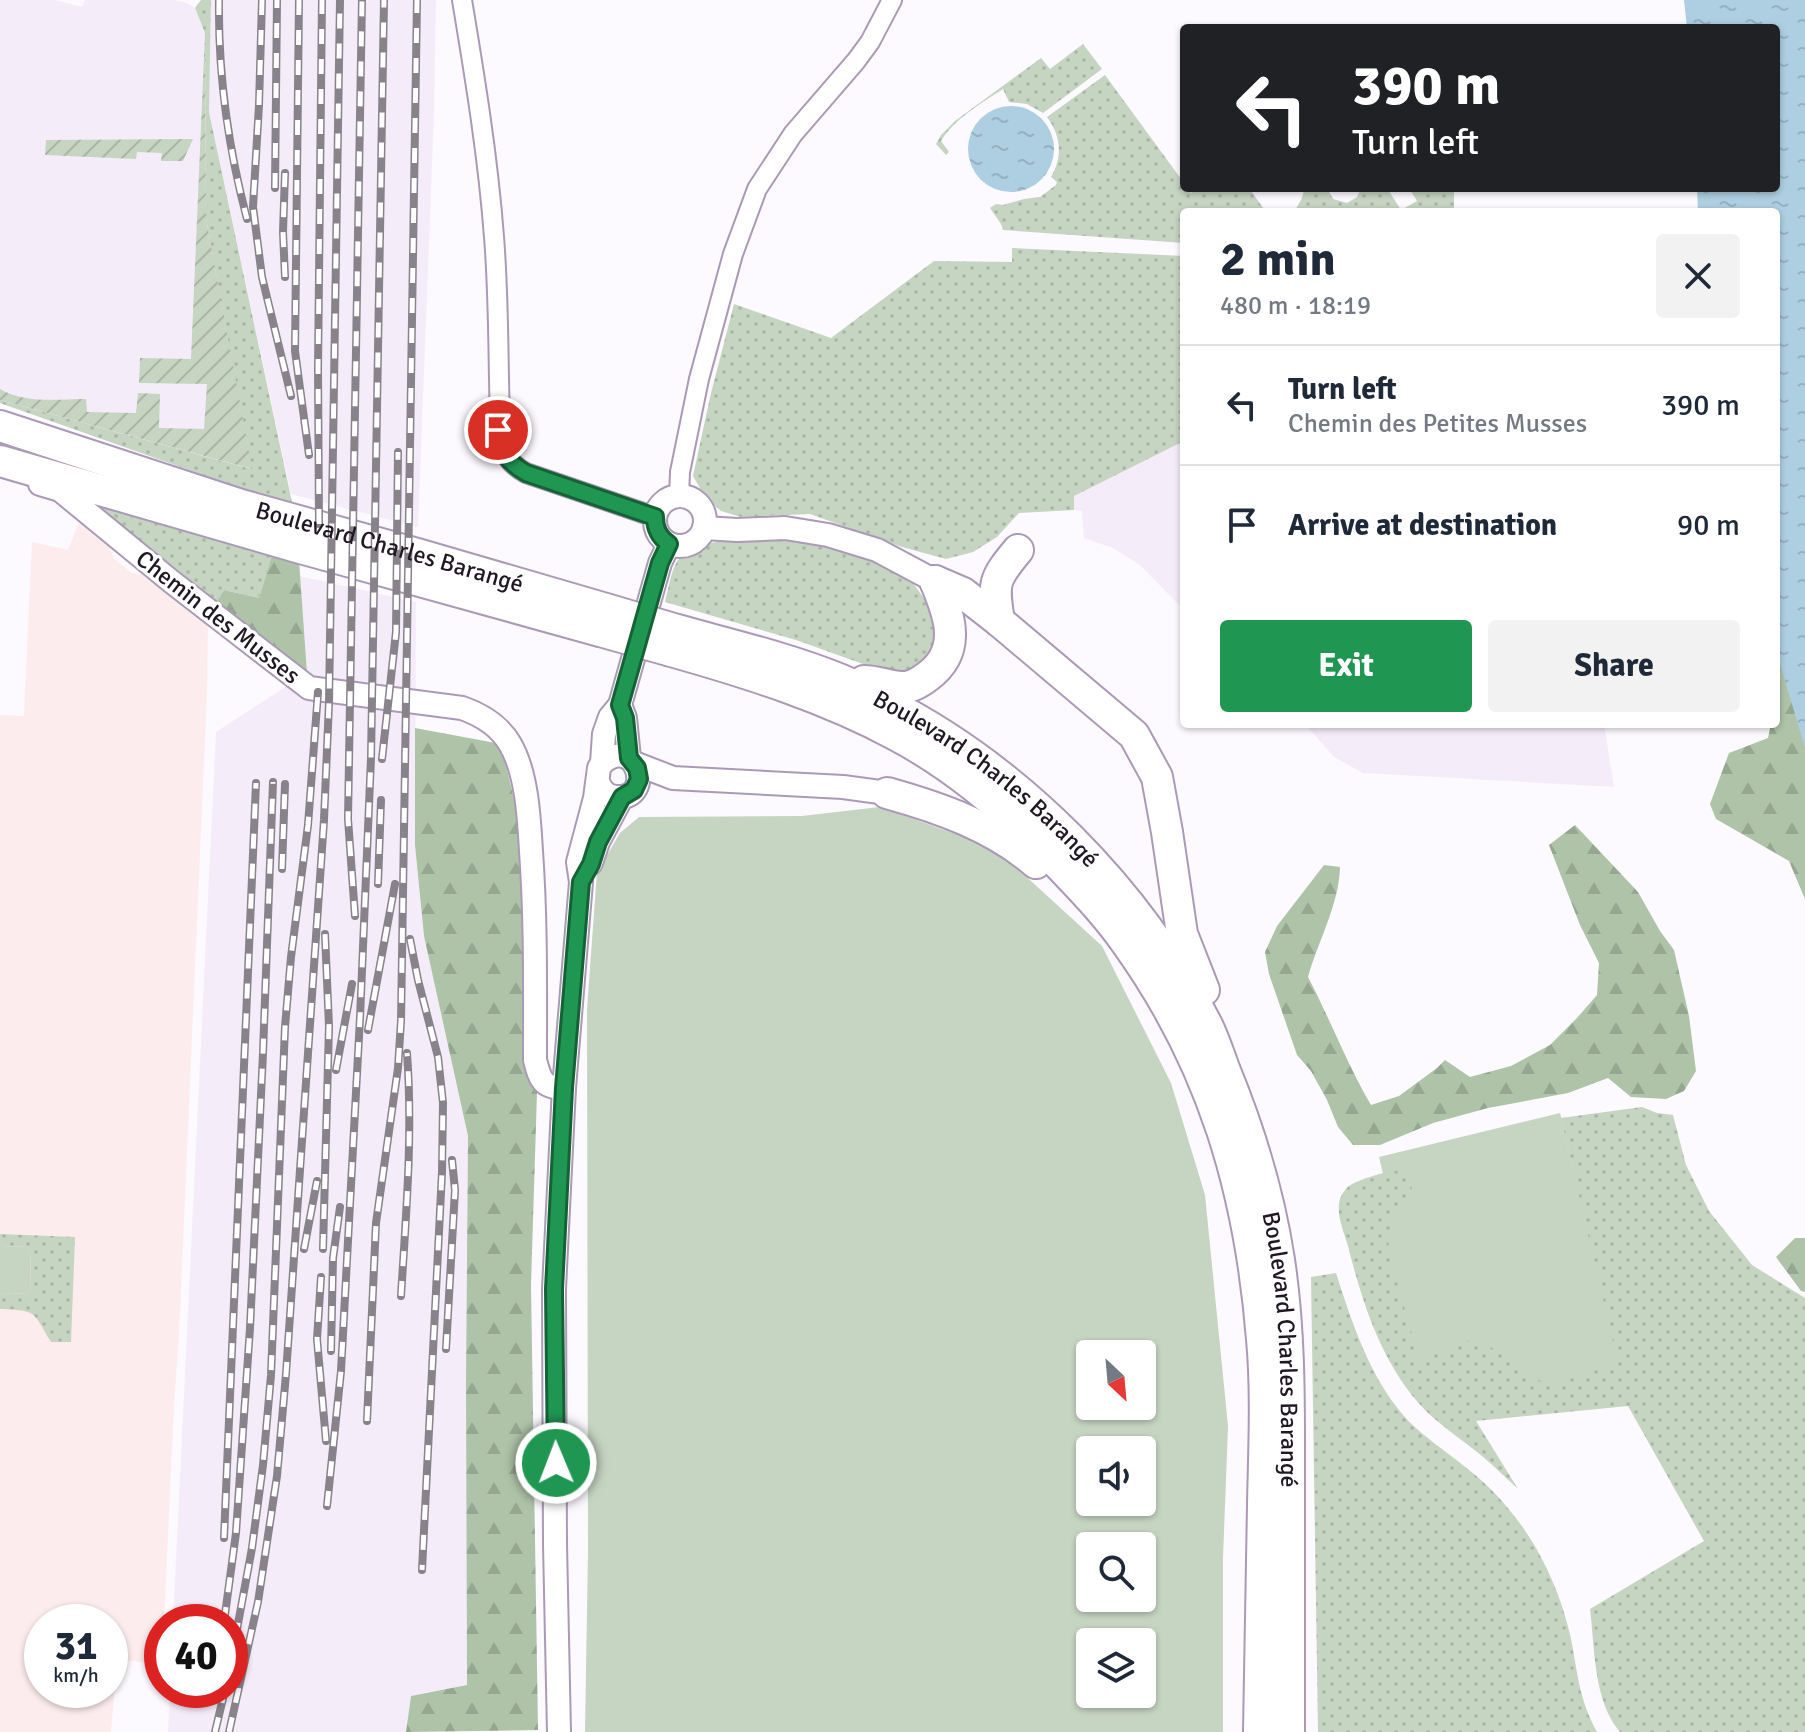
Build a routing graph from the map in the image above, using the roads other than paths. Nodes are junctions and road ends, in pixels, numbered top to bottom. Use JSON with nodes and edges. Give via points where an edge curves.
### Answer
{"nodes":[{"id":1,"x":462,"y":0,"type":"edge"},
{"id":2,"x":892,"y":0,"type":"edge"},
{"id":3,"x":0,"y":426,"type":"edge"},
{"id":4,"x":0,"y":461,"type":"edge"},
{"id":5,"x":0,"y":474,"type":"edge"},
{"id":6,"x":679,"y":496,"type":"junction"},
{"id":7,"x":655,"y":517,"type":"junction"},
{"id":8,"x":704,"y":528,"type":"junction"},
{"id":9,"x":669,"y":544,"type":"junction"},
{"id":10,"x":1018,"y":550,"type":"dead end"},
{"id":11,"x":935,"y":581,"type":"junction"},
{"id":12,"x":603,"y":620,"type":"junction"},
{"id":13,"x":999,"y":621,"type":"junction"},
{"id":14,"x":674,"y":640,"type":"junction"},
{"id":15,"x":712,"y":662,"type":"junction"},
{"id":16,"x":840,"y":679,"type":"junction"},
{"id":17,"x":733,"y":695,"type":"dead end"},
{"id":18,"x":620,"y":705,"type":"junction"},
{"id":19,"x":631,"y":760,"type":"junction"},
{"id":20,"x":600,"y":772,"type":"junction"},
{"id":21,"x":673,"y":778,"type":"junction"},
{"id":22,"x":887,"y":793,"type":"joint"},
{"id":23,"x":628,"y":794,"type":"junction"},
{"id":24,"x":581,"y":882,"type":"junction"},
{"id":25,"x":1088,"y":895,"type":"junction"},
{"id":26,"x":1208,"y":1027,"type":"junction"},
{"id":27,"x":564,"y":1088,"type":"junction"},
{"id":28,"x":559,"y":1732,"type":"edge"},
{"id":29,"x":1259,"y":1732,"type":"edge"},
{"id":30,"x":1289,"y":1732,"type":"edge"}],
"edges":[{"from":1,"to":7,"type":"street","via":[[494,234],[502,449],[526,473]]},
{"from":2,"to":6,"type":"street","via":[[863,52],[793,134],[757,189],[699,379]]},
{"from":3,"to":12,"type":"highway","name":"Boulevard Charles Barangé","via":[[241,505],[402,549]]},
{"from":4,"to":12,"type":"highway","name":"Boulevard Charles Barangé","via":[[283,543]]},
{"from":5,"to":27,"type":"street","name":"Chemin des Musses","via":[[60,490],[309,688],[462,708],[503,734],[517,758],[529,810],[535,1060],[543,1083]]},
{"from":6,"to":7,"type":"street","via":[[663,502]]},
{"from":6,"to":8,"type":"street","via":[[699,506]]},
{"from":7,"to":9,"type":"street","via":[[657,532]]},
{"from":8,"to":9,"type":"street","via":[[694,542]]},
{"from":8,"to":11,"type":"street","via":[[785,528],[828,535],[877,550]]},
{"from":9,"to":18,"type":"street"},
{"from":10,"to":13,"type":"highway","via":[[999,572]]},
{"from":11,"to":13,"type":"highway","via":[[963,593]]},
{"from":11,"to":16,"type":"highway","via":[[951,631],[942,663],[910,687]]},
{"from":12,"to":14,"type":"highway","name":"Boulevard Charles Barangé","bridge":true},
{"from":13,"to":26,"type":"highway","via":[[1134,735],[1157,777],[1182,934],[1209,1004]]},
{"from":14,"to":15,"type":"highway","name":"Boulevard Charles Barangé"},
{"from":14,"to":16,"type":"highway","name":"Boulevard Charles Barangé","via":[[765,654]]},
{"from":15,"to":17,"type":"highway"},
{"from":15,"to":25,"type":"highway","name":"Boulevard Charles Barangé","via":[[788,686],[900,737],[977,789]]},
{"from":16,"to":26,"type":"highway","name":"Boulevard Charles Barangé","via":[[938,732],[988,765],[1045,814],[1136,914]]},
{"from":18,"to":19,"type":"street"},
{"from":18,"to":20,"type":"street","via":[[604,734]]},
{"from":19,"to":20,"type":"street","via":[[615,756]]},
{"from":19,"to":21,"type":"street"},
{"from":19,"to":23,"type":"street","via":[[639,773]]},
{"from":20,"to":23,"type":"street","via":[[604,793],[616,798]]},
{"from":20,"to":24,"type":"street","via":[[578,862]]},
{"from":21,"to":22,"type":"street"},
{"from":21,"to":23,"type":"street"},
{"from":22,"to":25,"type":"highway","via":[[983,827],[1055,879]]},
{"from":23,"to":24,"type":"street"},
{"from":24,"to":27,"type":"street"},
{"from":25,"to":29,"type":"highway","name":"Boulevard Charles Barangé","via":[[1124,939],[1188,1045],[1239,1184],[1262,1343]]},
{"from":26,"to":30,"type":"highway","name":"Boulevard Charles Barangé","via":[[1262,1176],[1279,1263],[1288,1370]]},
{"from":27,"to":28,"type":"street","via":[[554,1289]]}]}
